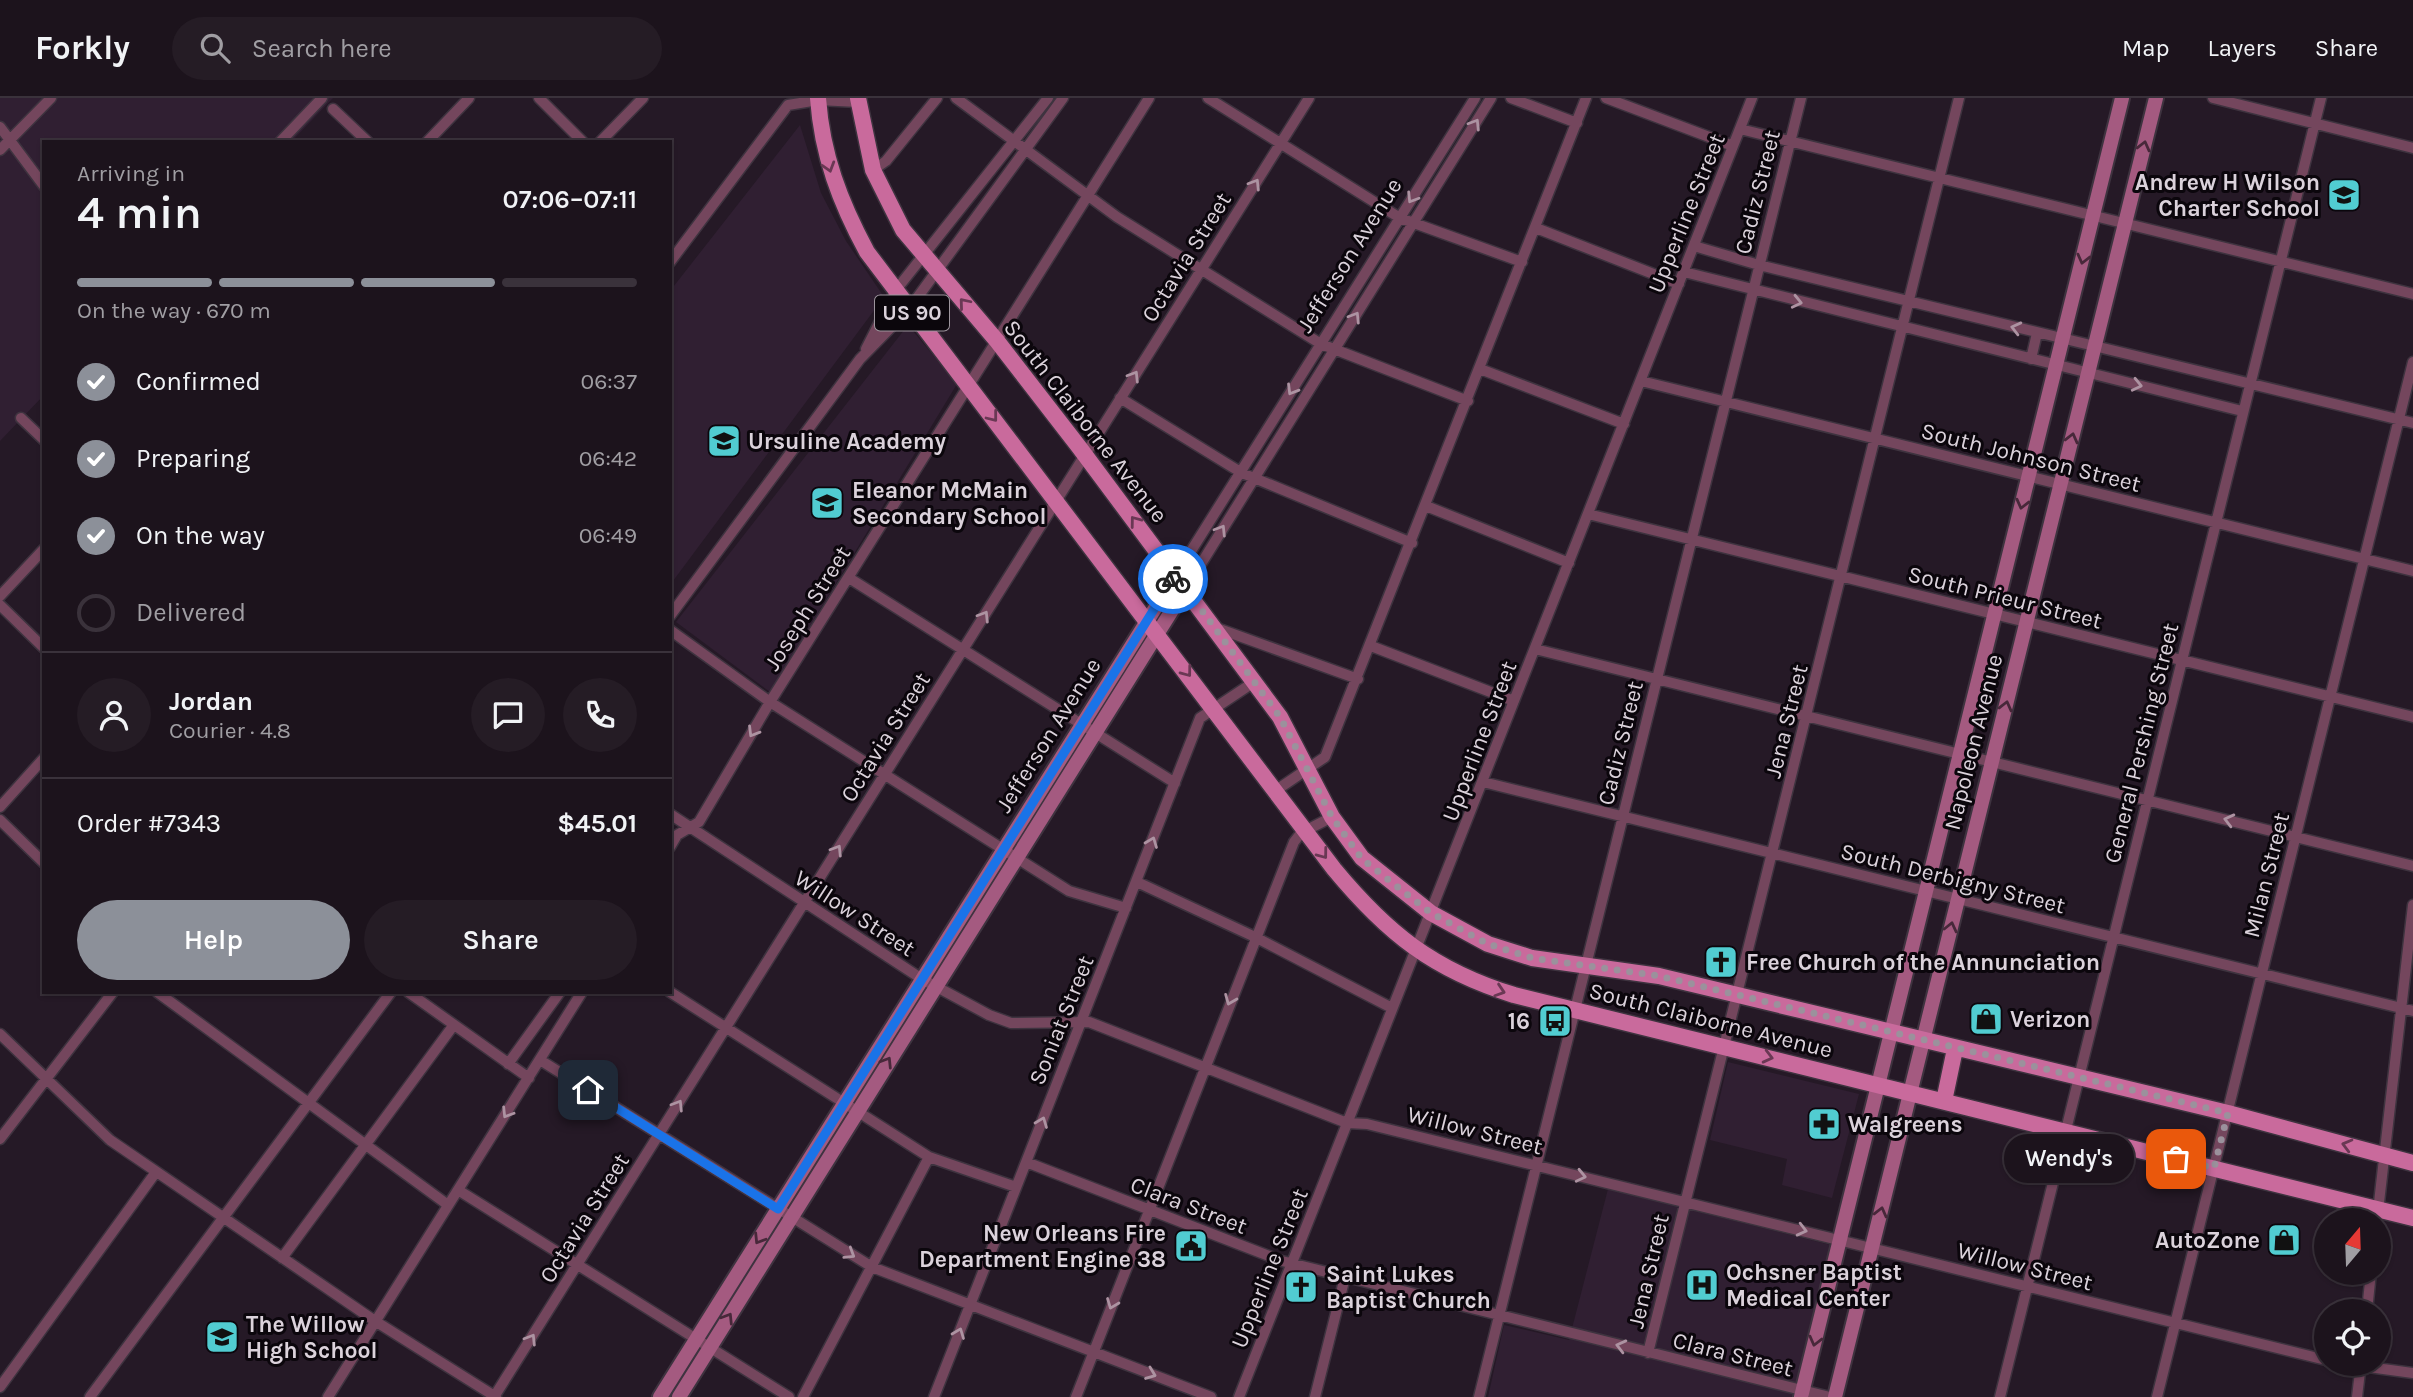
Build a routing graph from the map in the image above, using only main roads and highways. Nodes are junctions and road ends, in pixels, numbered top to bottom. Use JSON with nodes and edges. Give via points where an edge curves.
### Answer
{"nodes":[{"id":1,"x":2122,"y":98,"type":"edge"},
{"id":2,"x":2156,"y":98,"type":"edge"},
{"id":3,"x":818,"y":99,"type":"edge"},
{"id":4,"x":858,"y":100,"type":"edge"},
{"id":5,"x":1176,"y":575,"type":"junction"},
{"id":6,"x":1186,"y":589,"type":"junction"},
{"id":7,"x":1147,"y":619,"type":"junction"},
{"id":8,"x":1158,"y":634,"type":"junction"},
{"id":9,"x":929,"y":982,"type":"junction"},
{"id":10,"x":1892,"y":1033,"type":"junction"},
{"id":11,"x":1924,"y":1041,"type":"junction"},
{"id":12,"x":1955,"y":1049,"type":"junction"},
{"id":13,"x":1879,"y":1085,"type":"junction"},
{"id":14,"x":1912,"y":1093,"type":"junction"},
{"id":15,"x":1944,"y":1101,"type":"junction"},
{"id":16,"x":850,"y":1107,"type":"junction"},
{"id":17,"x":2413,"y":1163,"type":"edge"},
{"id":18,"x":2356,"y":1208,"type":"edge"},
{"id":19,"x":2391,"y":1216,"type":"edge"},
{"id":20,"x":2413,"y":1218,"type":"edge"},
{"id":21,"x":1802,"y":1394,"type":"edge"},
{"id":22,"x":660,"y":1397,"type":"edge"},
{"id":23,"x":679,"y":1397,"type":"edge"},
{"id":24,"x":1832,"y":1397,"type":"edge"}],
"edges":[{"from":1,"to":10,"type":"main road","name":"Napoleon Avenue","one_way":true},
{"from":11,"to":2,"type":"main road","name":"Napoleon Avenue","one_way":true},
{"from":3,"to":7,"type":"main road","name":"South Claiborne Avenue","number":"US 90","one_way":true,"via":[[834,184],[867,252]]},
{"from":5,"to":4,"type":"main road","name":"South Claiborne Avenue","number":"US 90","one_way":true,"via":[[997,341],[903,230],[873,170]]},
{"from":5,"to":6,"type":"main road","name":"South Claiborne Avenue","number":"US 90"},
{"from":5,"to":7,"type":"main road","name":"Jefferson Avenue"},
{"from":6,"to":8,"type":"main road","name":"Jefferson Avenue"},
{"from":6,"to":10,"type":"main road","name":"South Claiborne Avenue","number":"US 90","via":[[1280,717],[1332,817],[1362,859],[1431,913],[1488,944],[1532,958],[1659,976]]},
{"from":7,"to":8,"type":"main road","name":"South Claiborne Avenue","number":"US 90"},
{"from":7,"to":9,"type":"main road","name":"Jefferson Avenue","via":[[1003,850]]},
{"from":8,"to":9,"type":"main road","name":"Jefferson Avenue","via":[[1016,858]]},
{"from":8,"to":13,"type":"main road","name":"South Claiborne Avenue","number":"US 90","one_way":true,"via":[[1372,914],[1443,968],[1491,988]]},
{"from":9,"to":16,"type":"main road","name":"Jefferson Avenue"},
{"from":10,"to":11,"type":"main road","name":"South Claiborne Avenue","number":"US 90"},
{"from":10,"to":13,"type":"main road","name":"Napoleon Avenue"},
{"from":11,"to":12,"type":"main road","name":"South Claiborne Avenue","number":"US 90"},
{"from":11,"to":14,"type":"main road","name":"Napoleon Avenue"},
{"from":12,"to":15,"type":"main road"},
{"from":17,"to":12,"type":"main road","name":"South Claiborne Avenue","number":"US 90","one_way":true,"via":[[2228,1113]]},
{"from":13,"to":14,"type":"main road","name":"South Claiborne Avenue","number":"US 90"},
{"from":13,"to":21,"type":"main road","name":"Napoleon Avenue","one_way":true},
{"from":14,"to":15,"type":"main road","name":"South Claiborne Avenue","number":"US 90"},
{"from":24,"to":14,"type":"main road","name":"Napoleon Avenue","one_way":true},
{"from":15,"to":18,"type":"main road","name":"South Claiborne Avenue","number":"US 90"},
{"from":16,"to":22,"type":"main road","name":"Jefferson Avenue","one_way":true,"via":[[778,1209]]},
{"from":23,"to":16,"type":"main road","name":"Jefferson Avenue","one_way":true,"via":[[792,1217]]},
{"from":19,"to":20,"type":"main road","name":"South Claiborne Avenue","number":"US 90"}]}
